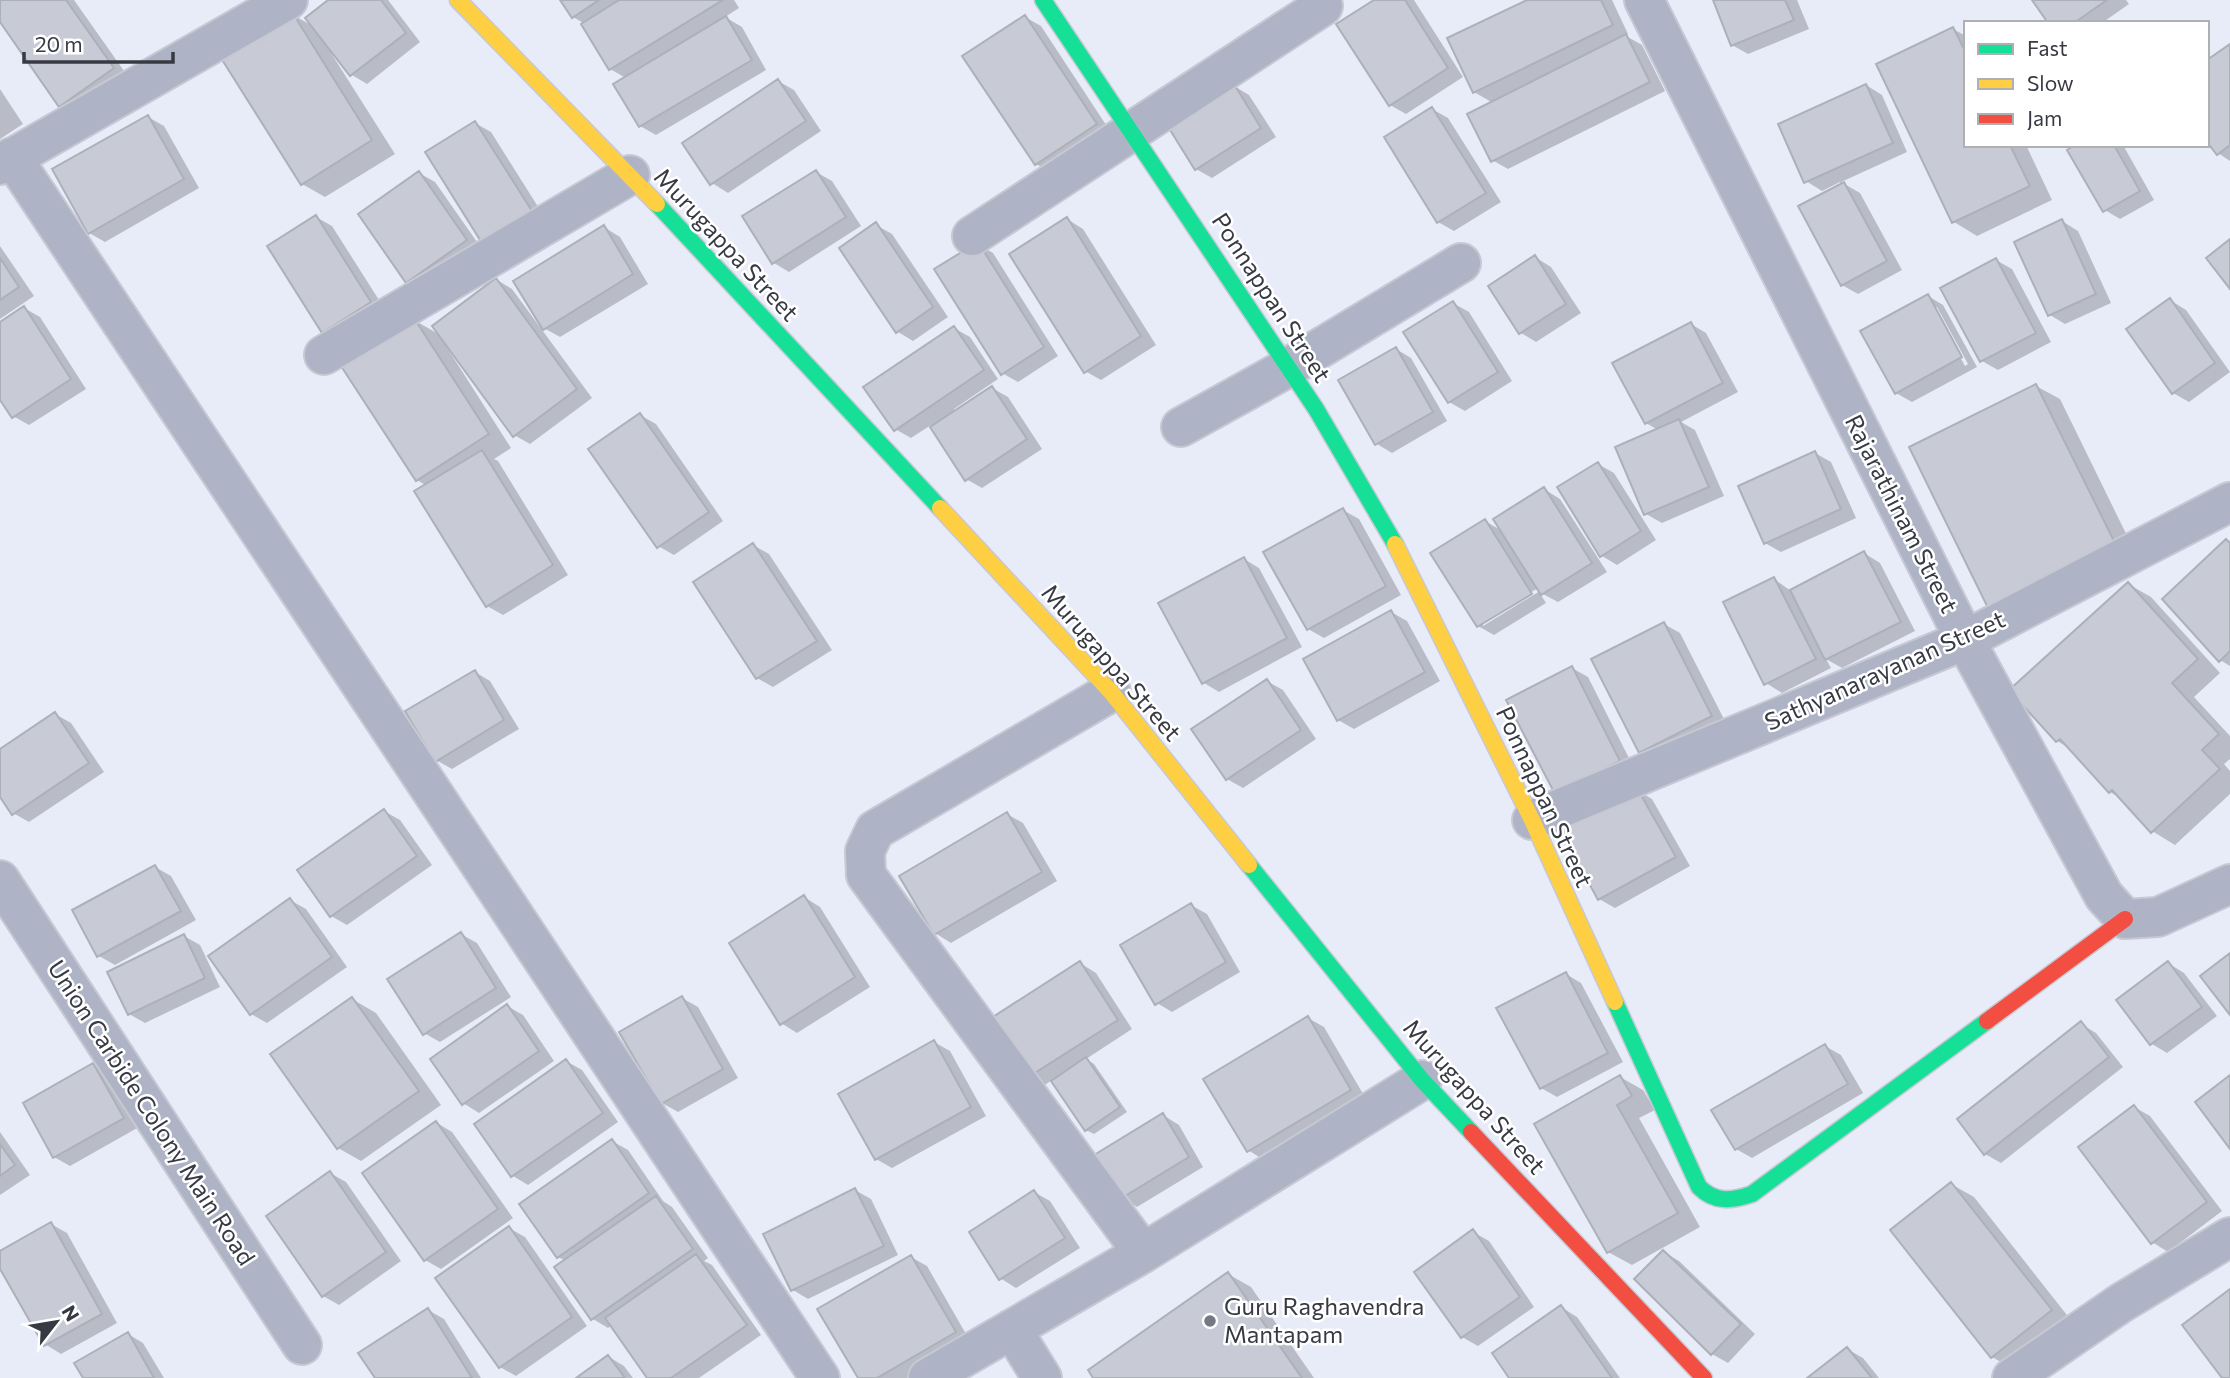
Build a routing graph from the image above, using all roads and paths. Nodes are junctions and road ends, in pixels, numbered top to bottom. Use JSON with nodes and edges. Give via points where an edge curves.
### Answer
{"nodes":[{"id":1,"x":288,"y":0,"type":"edge"},
{"id":2,"x":458,"y":0,"type":"edge"},
{"id":3,"x":1044,"y":0,"type":"edge"},
{"id":4,"x":1643,"y":0,"type":"edge"},
{"id":5,"x":1323,"y":6,"type":"dead end"},
{"id":6,"x":1133,"y":132,"type":"junction"},
{"id":7,"x":6,"y":161,"type":"edge"},
{"id":8,"x":630,"y":175,"type":"junction"},
{"id":9,"x":972,"y":236,"type":"dead end"},
{"id":10,"x":1461,"y":263,"type":"dead end"},
{"id":11,"x":324,"y":355,"type":"dead end"},
{"id":12,"x":1289,"y":367,"type":"junction"},
{"id":13,"x":1181,"y":427,"type":"dead end"},
{"id":14,"x":2230,"y":502,"type":"edge"},
{"id":15,"x":1965,"y":640,"type":"junction"},
{"id":16,"x":1111,"y":692,"type":"junction"},
{"id":17,"x":1532,"y":820,"type":"junction"},
{"id":18,"x":0,"y":880,"type":"edge"},
{"id":19,"x":2230,"y":884,"type":"edge"},
{"id":20,"x":2125,"y":919,"type":"junction"},
{"id":21,"x":1423,"y":1080,"type":"junction"},
{"id":22,"x":2230,"y":1237,"type":"edge"},
{"id":23,"x":1143,"y":1253,"type":"junction"},
{"id":24,"x":1012,"y":1329,"type":"junction"},
{"id":25,"x":302,"y":1345,"type":"dead end"},
{"id":26,"x":820,"y":1378,"type":"edge"},
{"id":27,"x":928,"y":1378,"type":"edge"},
{"id":28,"x":1042,"y":1378,"type":"edge"},
{"id":29,"x":1704,"y":1378,"type":"edge"},
{"id":30,"x":2012,"y":1378,"type":"edge"}],
"edges":[{"from":1,"to":7,"type":"street"},
{"from":2,"to":8,"type":"street","name":"Murugappa Street"},
{"from":3,"to":6,"type":"street","name":"Ponnappan Street"},
{"from":4,"to":15,"type":"street","name":"Rajarathinam Street"},
{"from":5,"to":6,"type":"street"},
{"from":6,"to":9,"type":"street"},
{"from":6,"to":12,"type":"street","name":"Ponnappan Street"},
{"from":7,"to":26,"type":"street"},
{"from":8,"to":11,"type":"street"},
{"from":8,"to":16,"type":"street","name":"Murugappa Street"},
{"from":10,"to":12,"type":"street"},
{"from":12,"to":13,"type":"street"},
{"from":12,"to":17,"type":"street","name":"Ponnappan Street","via":[[1400,552]]},
{"from":14,"to":15,"type":"street","name":"Sathyanarayanan Street"},
{"from":15,"to":17,"type":"street","name":"Sathyanarayanan Street"},
{"from":15,"to":20,"type":"street","name":"Rajarathinam Street","via":[[2088,870]]},
{"from":16,"to":21,"type":"street","name":"Murugappa Street"},
{"from":16,"to":23,"type":"street","via":[[875,830],[865,851],[866,874]]},
{"from":17,"to":20,"type":"street","name":"Ponnappan Street","via":[[1699,1187],[1718,1200],[1752,1195]]},
{"from":18,"to":25,"type":"street","name":"Union Carbide Colony Main Road"},
{"from":19,"to":20,"type":"street","via":[[2158,917]]},
{"from":21,"to":23,"type":"street"},
{"from":21,"to":29,"type":"street","name":"Murugappa Street"},
{"from":22,"to":30,"type":"street","via":[[2121,1303]]},
{"from":23,"to":24,"type":"street"},
{"from":24,"to":27,"type":"street"},
{"from":24,"to":28,"type":"street"}]}
